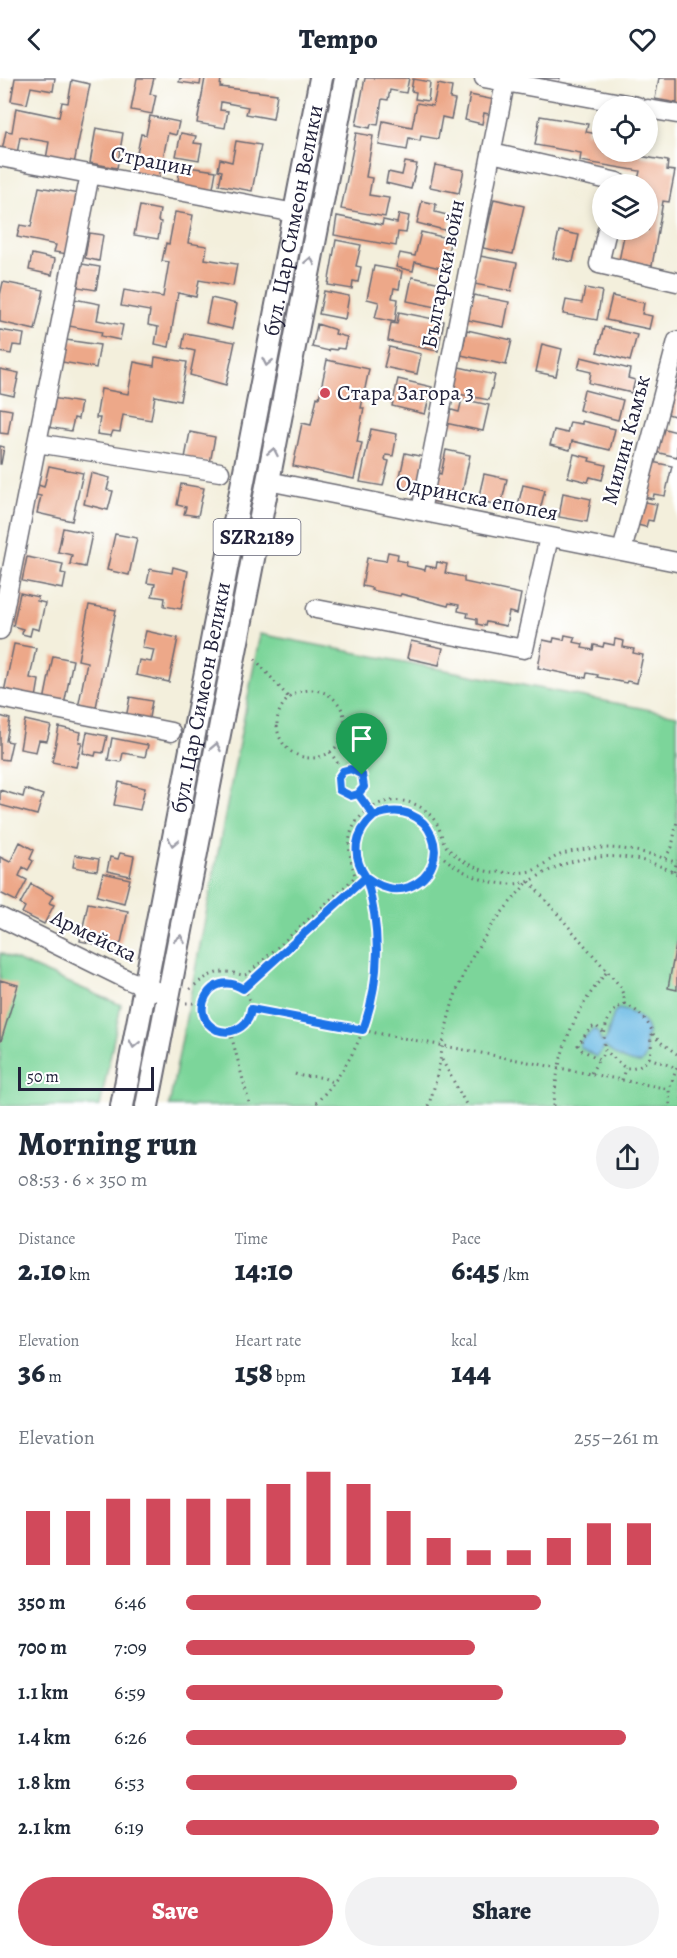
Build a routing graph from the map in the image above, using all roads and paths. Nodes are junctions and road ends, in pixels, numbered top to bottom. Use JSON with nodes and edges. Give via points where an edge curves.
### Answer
{"nodes":[{"id":1,"x":321,"y":78,"type":"edge"},
{"id":2,"x":346,"y":78,"type":"edge"},
{"id":3,"x":484,"y":78,"type":"edge"},
{"id":4,"x":506,"y":80,"type":"edge"},
{"id":5,"x":592,"y":97,"type":"edge"},
{"id":6,"x":658,"y":111,"type":"edge"},
{"id":7,"x":677,"y":114,"type":"edge"},
{"id":8,"x":492,"y":153,"type":"junction"},
{"id":9,"x":0,"y":157,"type":"edge"},
{"id":10,"x":90,"y":174,"type":"junction"},
{"id":11,"x":592,"y":176,"type":"edge"},
{"id":12,"x":295,"y":213,"type":"junction"},
{"id":13,"x":605,"y":240,"type":"edge"},
{"id":14,"x":677,"y":282,"type":"edge"},
{"id":15,"x":677,"y":341,"type":"edge"},
{"id":16,"x":37,"y":443,"type":"junction"},
{"id":17,"x":220,"y":472,"type":"dead end"},
{"id":18,"x":268,"y":481,"type":"junction"},
{"id":19,"x":421,"y":511,"type":"junction"},
{"id":20,"x":549,"y":537,"type":"junction"},
{"id":21,"x":622,"y":551,"type":"junction"},
{"id":22,"x":677,"y":562,"type":"edge"},
{"id":23,"x":316,"y":609,"type":"dead end"},
{"id":24,"x":0,"y":630,"type":"edge"},
{"id":25,"x":253,"y":657,"type":"dead end"},
{"id":26,"x":0,"y":698,"type":"edge"},
{"id":27,"x":290,"y":698,"type":"junction"},
{"id":28,"x":171,"y":732,"type":"dead end"},
{"id":29,"x":330,"y":752,"type":"junction"},
{"id":30,"x":343,"y":771,"type":"junction"},
{"id":31,"x":358,"y":794,"type":"junction"},
{"id":32,"x":369,"y":809,"type":"junction"},
{"id":33,"x":374,"y":816,"type":"junction"},
{"id":34,"x":677,"y":821,"type":"edge"},
{"id":35,"x":435,"y":850,"type":"junction"},
{"id":36,"x":665,"y":858,"type":"junction"},
{"id":37,"x":677,"y":862,"type":"edge"},
{"id":38,"x":676,"y":873,"type":"edge"},
{"id":39,"x":366,"y":877,"type":"junction"},
{"id":40,"x":529,"y":881,"type":"junction"},
{"id":41,"x":0,"y":916,"type":"edge"},
{"id":42,"x":606,"y":973,"type":"junction"},
{"id":43,"x":145,"y":987,"type":"junction"},
{"id":44,"x":243,"y":989,"type":"junction"},
{"id":45,"x":179,"y":993,"type":"junction"},
{"id":46,"x":625,"y":1004,"type":"junction"},
{"id":47,"x":251,"y":1009,"type":"junction"},
{"id":48,"x":363,"y":1030,"type":"junction"},
{"id":49,"x":230,"y":1031,"type":"junction"},
{"id":50,"x":603,"y":1032,"type":"junction"},
{"id":51,"x":652,"y":1034,"type":"junction"},
{"id":52,"x":444,"y":1046,"type":"junction"},
{"id":53,"x":605,"y":1050,"type":"junction"},
{"id":54,"x":677,"y":1054,"type":"edge"},
{"id":55,"x":442,"y":1058,"type":"junction"},
{"id":56,"x":648,"y":1058,"type":"junction"},
{"id":57,"x":599,"y":1059,"type":"junction"},
{"id":58,"x":558,"y":1066,"type":"junction"},
{"id":59,"x":626,"y":1068,"type":"junction"},
{"id":60,"x":295,"y":1074,"type":"dead end"},
{"id":61,"x":591,"y":1074,"type":"junction"},
{"id":62,"x":622,"y":1080,"type":"junction"},
{"id":63,"x":333,"y":1083,"type":"junction"},
{"id":64,"x":669,"y":1089,"type":"junction"},
{"id":65,"x":122,"y":1106,"type":"edge"},
{"id":66,"x":147,"y":1106,"type":"edge"},
{"id":67,"x":250,"y":1106,"type":"edge"},
{"id":68,"x":313,"y":1106,"type":"edge"},
{"id":69,"x":428,"y":1106,"type":"edge"},
{"id":70,"x":467,"y":1106,"type":"edge"},
{"id":71,"x":554,"y":1106,"type":"edge"},
{"id":72,"x":670,"y":1106,"type":"edge"}],
"edges":[{"from":1,"to":12,"type":"main road","name":"бул. Цар Симеон Велики","number":"SZR2189"},
{"from":18,"to":2,"type":"main road","name":"бул. Цар Симеон Велики","number":"SZR2189","one_way":true},
{"from":3,"to":4,"type":"street"},
{"from":4,"to":5,"type":"street"},
{"from":4,"to":8,"type":"street","name":"Български войн"},
{"from":6,"to":7,"type":"street"},
{"from":8,"to":11,"type":"street"},
{"from":8,"to":19,"type":"street","name":"Български войн"},
{"from":9,"to":10,"type":"street","name":"Страцин"},
{"from":10,"to":12,"type":"street","name":"Страцин"},
{"from":10,"to":16,"type":"street"},
{"from":12,"to":43,"type":"main road","name":"бул. Цар Симеон Велики","number":"SZR2189","one_way":true},
{"from":13,"to":14,"type":"street","via":[[599,264]]},
{"from":15,"to":21,"type":"street","name":"Милин Камък"},
{"from":16,"to":17,"type":"street"},
{"from":16,"to":24,"type":"street"},
{"from":18,"to":19,"type":"street","name":"Одринска епопея"},
{"from":45,"to":18,"type":"main road","name":"бул. Цар Симеон Велики","number":"SZR2189","one_way":true},
{"from":19,"to":20,"type":"street","name":"Одринска епопея"},
{"from":20,"to":21,"type":"street","name":"Одринска епопея"},
{"from":20,"to":23,"type":"street","via":[[524,649]]},
{"from":21,"to":22,"type":"street","name":"Одринска епопея"},
{"from":25,"to":27,"type":"path"},
{"from":26,"to":28,"type":"street"},
{"from":27,"to":29,"type":"path","via":[[278,717],[280,740],[287,749],[308,758]]},
{"from":27,"to":29,"type":"path","via":[[315,691],[338,704],[344,729]]},
{"from":29,"to":30,"type":"path"},
{"from":30,"to":31,"type":"path","via":[[338,778],[339,790],[351,796]]},
{"from":30,"to":31,"type":"path","via":[[351,769],[362,775],[364,787]]},
{"from":31,"to":32,"type":"path"},
{"from":32,"to":33,"type":"path"},
{"from":32,"to":36,"type":"path","via":[[397,800],[414,804],[435,821],[451,851],[483,870],[531,871],[564,853],[606,847]]},
{"from":32,"to":45,"type":"path","via":[[359,818],[350,837],[349,859],[355,876],[352,880],[248,974],[217,972]]},
{"from":33,"to":35,"type":"path","via":[[397,810],[409,813],[428,827]]},
{"from":33,"to":39,"type":"path","via":[[359,834],[356,845]]},
{"from":34,"to":36,"type":"path","via":[[672,847]]},
{"from":35,"to":39,"type":"path","via":[[433,863],[416,884],[390,889]]},
{"from":35,"to":40,"type":"path","via":[[456,868],[480,879]]},
{"from":36,"to":37,"type":"path"},
{"from":37,"to":38,"type":"path"},
{"from":38,"to":40,"type":"path","via":[[639,860],[601,857],[563,864]]},
{"from":39,"to":44,"type":"path"},
{"from":39,"to":48,"type":"path","via":[[378,944],[375,989]]},
{"from":40,"to":42,"type":"path"},
{"from":40,"to":52,"type":"path","via":[[496,919],[470,958],[453,1001]]},
{"from":41,"to":43,"type":"street","name":"Армейска"},
{"from":42,"to":46,"type":"path","via":[[622,991]]},
{"from":42,"to":58,"type":"path","via":[[576,1015]]},
{"from":43,"to":45,"type":"street","name":"Армейска"},
{"from":43,"to":65,"type":"main road","name":"бул. Цар Симеон Велики","number":"SZR2189","one_way":true},
{"from":44,"to":47,"type":"path"},
{"from":44,"to":49,"type":"path","via":[[230,983],[215,986],[203,1003],[209,1024]]},
{"from":45,"to":66,"type":"main road","name":"бул. Цар Симеон Велики","number":"SZR2189"},
{"from":46,"to":50,"type":"path","via":[[614,1010]]},
{"from":46,"to":51,"type":"path","via":[[639,1013]]},
{"from":47,"to":48,"type":"path"},
{"from":47,"to":49,"type":"path","via":[[243,1026]]},
{"from":48,"to":52,"type":"path"},
{"from":48,"to":63,"type":"path"},
{"from":49,"to":67,"type":"path"},
{"from":50,"to":53,"type":"path"},
{"from":50,"to":57,"type":"path","via":[[596,1026],[590,1028],[578,1045]]},
{"from":51,"to":54,"type":"path"},
{"from":51,"to":56,"type":"path"},
{"from":52,"to":55,"type":"path"},
{"from":52,"to":58,"type":"path"},
{"from":53,"to":57,"type":"path"},
{"from":53,"to":59,"type":"path"},
{"from":55,"to":69,"type":"path"},
{"from":55,"to":70,"type":"path"},
{"from":56,"to":59,"type":"path","via":[[639,1067]]},
{"from":56,"to":64,"type":"path","via":[[677,1068]]},
{"from":57,"to":61,"type":"path"},
{"from":58,"to":61,"type":"path"},
{"from":58,"to":71,"type":"path"},
{"from":59,"to":62,"type":"path"},
{"from":60,"to":63,"type":"path","via":[[323,1076]]},
{"from":61,"to":62,"type":"path"},
{"from":62,"to":64,"type":"path"},
{"from":63,"to":68,"type":"path"},
{"from":64,"to":72,"type":"path"}]}
